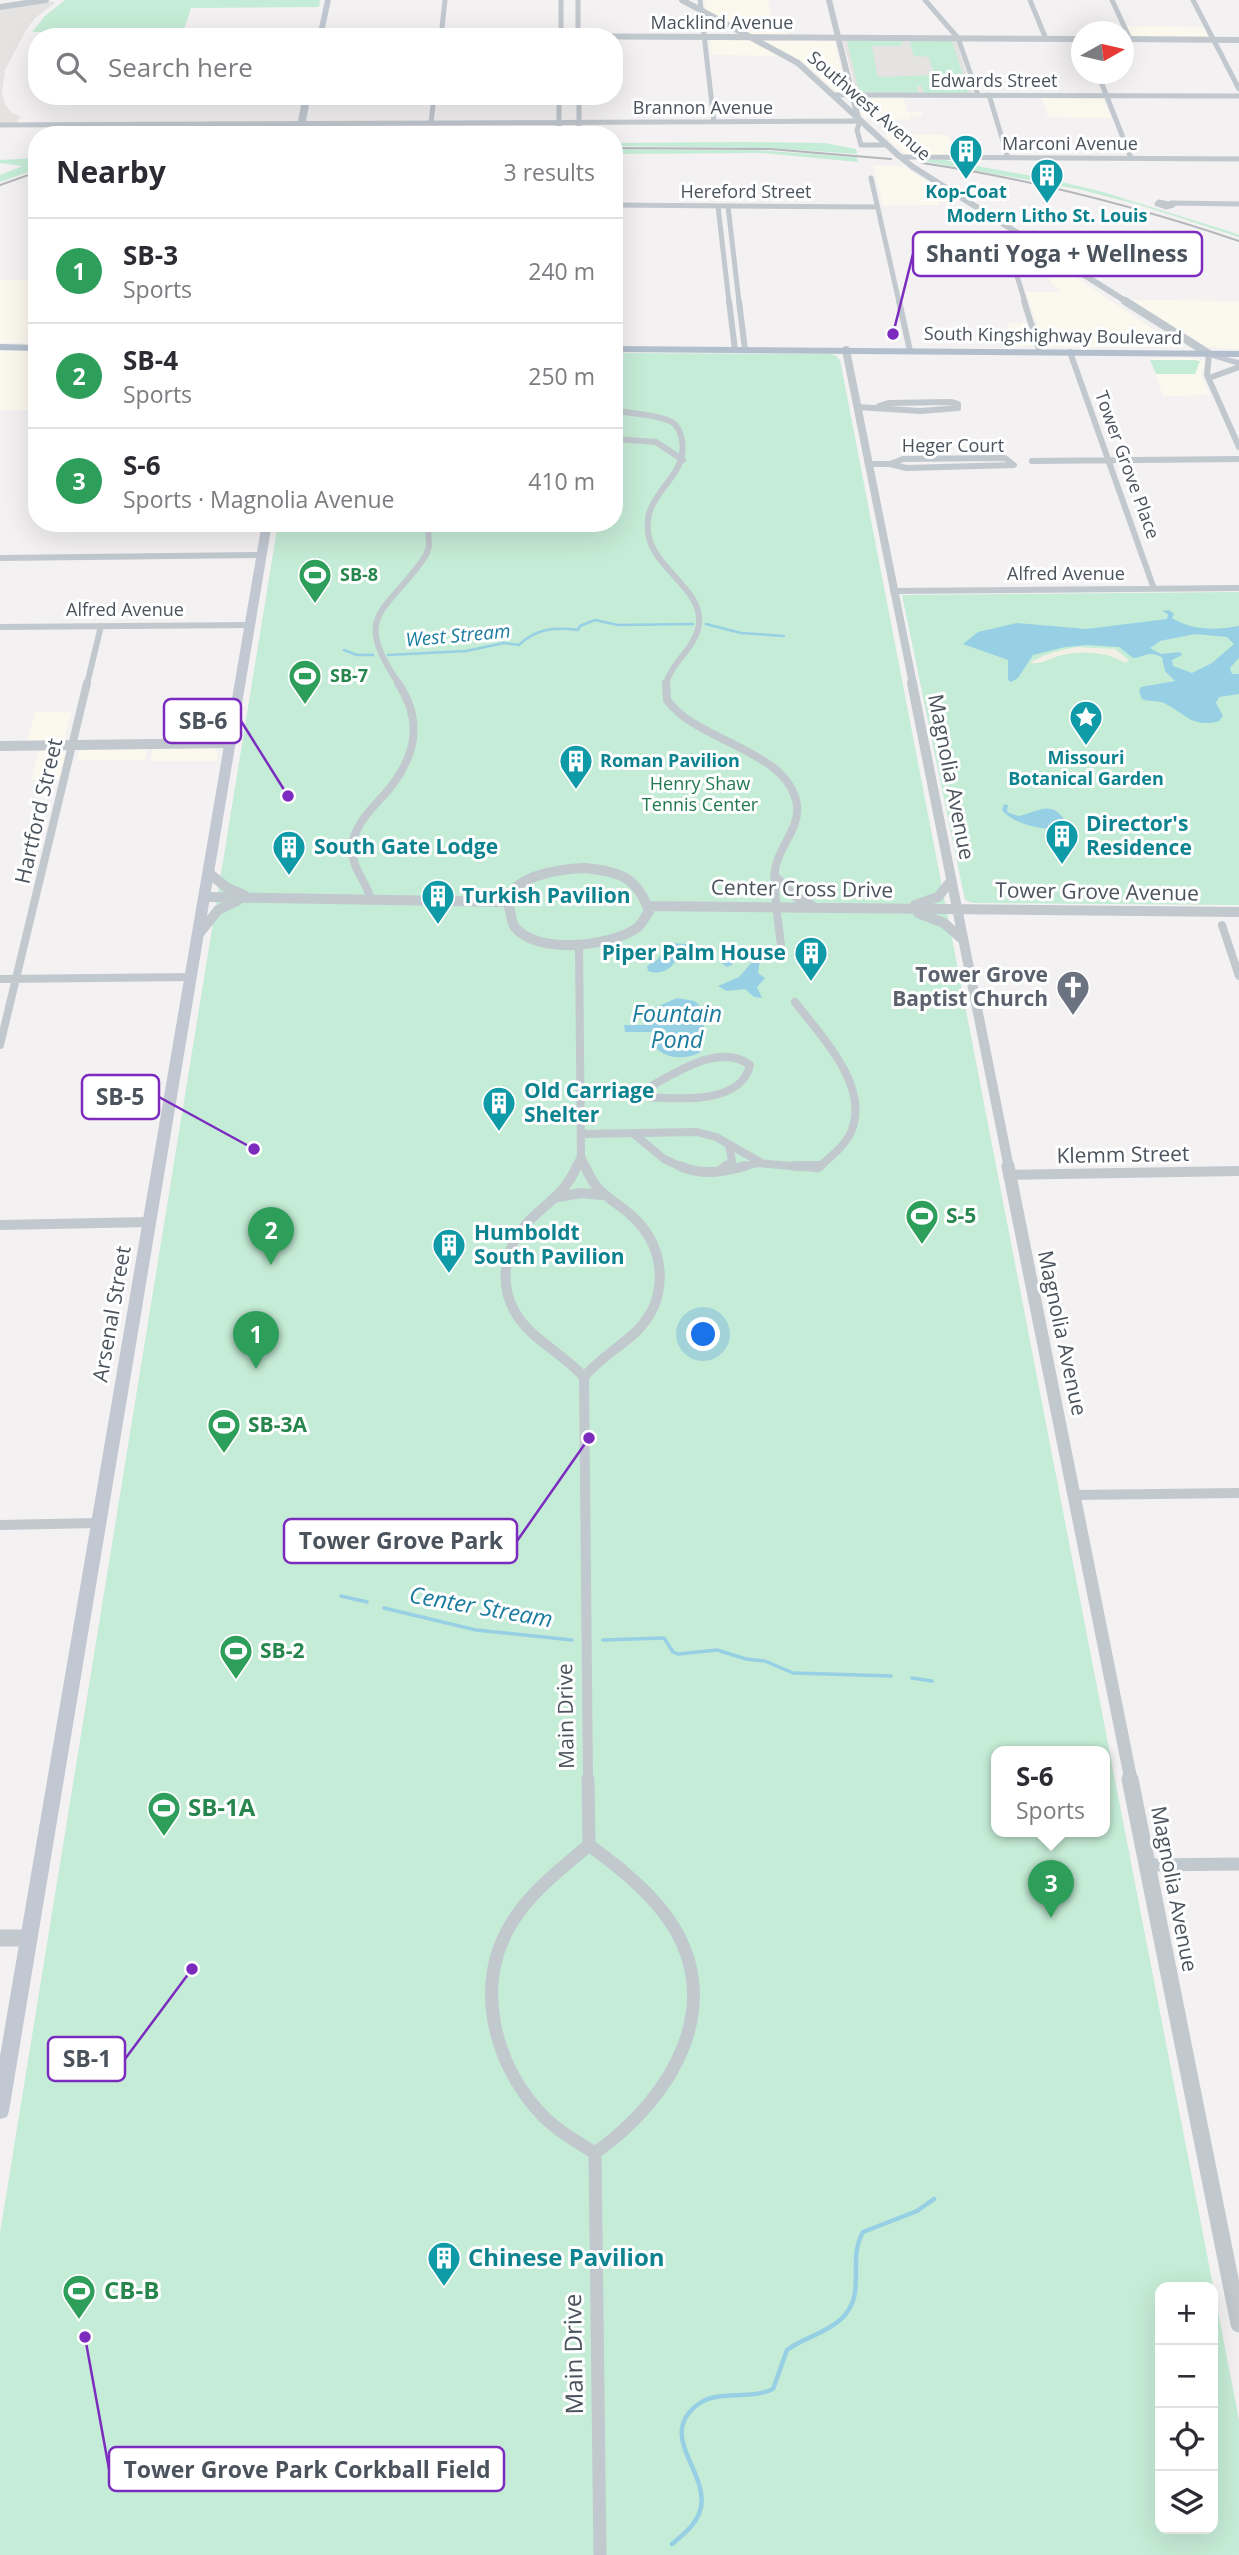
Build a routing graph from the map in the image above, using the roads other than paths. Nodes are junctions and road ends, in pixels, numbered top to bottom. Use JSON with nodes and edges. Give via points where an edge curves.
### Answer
{"nodes":[{"id":1,"x":23,"y":0,"type":"edge"},
{"id":2,"x":46,"y":0,"type":"edge"},
{"id":3,"x":328,"y":0,"type":"edge"},
{"id":4,"x":445,"y":0,"type":"edge"},
{"id":5,"x":561,"y":0,"type":"edge"},
{"id":6,"x":578,"y":0,"type":"edge"},
{"id":7,"x":682,"y":0,"type":"edge"},
{"id":8,"x":700,"y":0,"type":"edge"},
{"id":9,"x":829,"y":0,"type":"edge"},
{"id":10,"x":925,"y":0,"type":"edge"},
{"id":11,"x":1030,"y":0,"type":"edge"},
{"id":12,"x":1112,"y":0,"type":"edge"},
{"id":13,"x":1193,"y":0,"type":"edge"},
{"id":14,"x":0,"y":5,"type":"edge"},
{"id":15,"x":701,"y":11,"type":"junction"},
{"id":16,"x":1120,"y":21,"type":"edge"},
{"id":17,"x":322,"y":28,"type":"edge"},
{"id":18,"x":442,"y":28,"type":"edge"},
{"id":19,"x":561,"y":28,"type":"edge"},
{"id":20,"x":578,"y":28,"type":"edge"},
{"id":21,"x":623,"y":36,"type":"edge"},
{"id":22,"x":705,"y":37,"type":"junction"},
{"id":23,"x":750,"y":37,"type":"junction"},
{"id":24,"x":838,"y":38,"type":"junction"},
{"id":25,"x":958,"y":38,"type":"junction"},
{"id":26,"x":1046,"y":39,"type":"junction"},
{"id":27,"x":1071,"y":39,"type":"edge"},
{"id":28,"x":1134,"y":39,"type":"edge"},
{"id":29,"x":1213,"y":40,"type":"junction"},
{"id":30,"x":1239,"y":40,"type":"edge"},
{"id":31,"x":1102,"y":84,"type":"edge"},
{"id":32,"x":1239,"y":89,"type":"edge"},
{"id":33,"x":833,"y":95,"type":"junction"},
{"id":34,"x":852,"y":95,"type":"junction"},
{"id":35,"x":978,"y":95,"type":"junction"},
{"id":36,"x":989,"y":95,"type":"junction"},
{"id":37,"x":1106,"y":96,"type":"junction"},
{"id":38,"x":1239,"y":96,"type":"edge"},
{"id":39,"x":305,"y":105,"type":"edge"},
{"id":40,"x":433,"y":105,"type":"edge"},
{"id":41,"x":559,"y":105,"type":"edge"},
{"id":42,"x":579,"y":105,"type":"edge"},
{"id":43,"x":860,"y":121,"type":"junction"},
{"id":44,"x":714,"y":122,"type":"junction"},
{"id":45,"x":431,"y":123,"type":"junction"},
{"id":46,"x":559,"y":123,"type":"junction"},
{"id":47,"x":579,"y":123,"type":"junction"},
{"id":48,"x":301,"y":124,"type":"junction"},
{"id":49,"x":0,"y":125,"type":"edge"},
{"id":50,"x":885,"y":145,"type":"junction"},
{"id":51,"x":899,"y":156,"type":"junction"},
{"id":52,"x":1008,"y":158,"type":"junction"},
{"id":53,"x":1131,"y":158,"type":"junction"},
{"id":54,"x":1239,"y":159,"type":"edge"},
{"id":55,"x":871,"y":178,"type":"dead end"},
{"id":56,"x":1171,"y":203,"type":"dead end"},
{"id":57,"x":1214,"y":203,"type":"junction"},
{"id":58,"x":1237,"y":203,"type":"edge"},
{"id":59,"x":623,"y":205,"type":"edge"},
{"id":60,"x":718,"y":206,"type":"junction"},
{"id":61,"x":728,"y":206,"type":"junction"},
{"id":62,"x":877,"y":207,"type":"junction"},
{"id":63,"x":1239,"y":210,"type":"edge"},
{"id":64,"x":1017,"y":232,"type":"junction"},
{"id":65,"x":725,"y":269,"type":"junction"},
{"id":66,"x":736,"y":269,"type":"junction"},
{"id":67,"x":0,"y":347,"type":"edge"},
{"id":68,"x":28,"y":348,"type":"edge"},
{"id":69,"x":623,"y":349,"type":"edge"},
{"id":70,"x":740,"y":350,"type":"junction"},
{"id":71,"x":846,"y":350,"type":"junction"},
{"id":72,"x":910,"y":351,"type":"junction"},
{"id":73,"x":1040,"y":352,"type":"junction"},
{"id":74,"x":1070,"y":352,"type":"junction"},
{"id":75,"x":1209,"y":354,"type":"junction"},
{"id":76,"x":1239,"y":354,"type":"edge"},
{"id":77,"x":1239,"y":365,"type":"edge"},
{"id":78,"x":1209,"y":378,"type":"junction"},
{"id":79,"x":879,"y":406,"type":"junction"},
{"id":80,"x":857,"y":407,"type":"junction"},
{"id":81,"x":623,"y":412,"type":"edge"},
{"id":82,"x":623,"y":440,"type":"edge"},
{"id":83,"x":1239,"y":447,"type":"edge"},
{"id":84,"x":1239,"y":458,"type":"edge"},
{"id":85,"x":683,"y":460,"type":"junction"},
{"id":86,"x":1108,"y":460,"type":"junction"},
{"id":87,"x":1032,"y":461,"type":"dead end"},
{"id":88,"x":868,"y":464,"type":"junction"},
{"id":89,"x":890,"y":464,"type":"junction"},
{"id":90,"x":266,"y":532,"type":"edge"},
{"id":91,"x":427,"y":532,"type":"edge"},
{"id":92,"x":262,"y":555,"type":"junction"},
{"id":93,"x":0,"y":558,"type":"edge"},
{"id":94,"x":1154,"y":589,"type":"junction"},
{"id":95,"x":1239,"y":589,"type":"edge"},
{"id":96,"x":893,"y":592,"type":"junction"},
{"id":97,"x":251,"y":625,"type":"junction"},
{"id":98,"x":101,"y":626,"type":"junction"},
{"id":99,"x":0,"y":627,"type":"edge"},
{"id":100,"x":230,"y":743,"type":"junction"},
{"id":101,"x":73,"y":745,"type":"junction"},
{"id":102,"x":0,"y":746,"type":"edge"},
{"id":103,"x":210,"y":874,"type":"junction"},
{"id":104,"x":775,"y":877,"type":"junction"},
{"id":105,"x":950,"y":882,"type":"junction"},
{"id":106,"x":205,"y":897,"type":"junction"},
{"id":107,"x":258,"y":898,"type":"junction"},
{"id":108,"x":371,"y":900,"type":"junction"},
{"id":109,"x":509,"y":902,"type":"junction"},
{"id":110,"x":648,"y":906,"type":"junction"},
{"id":111,"x":778,"y":908,"type":"junction"},
{"id":112,"x":819,"y":908,"type":"junction"},
{"id":113,"x":894,"y":909,"type":"junction"},
{"id":114,"x":956,"y":910,"type":"junction"},
{"id":115,"x":1239,"y":912,"type":"edge"},
{"id":116,"x":1222,"y":925,"type":"dead end"},
{"id":117,"x":199,"y":934,"type":"junction"},
{"id":118,"x":961,"y":938,"type":"junction"},
{"id":119,"x":579,"y":946,"type":"junction"},
{"id":120,"x":782,"y":956,"type":"dead end"},
{"id":121,"x":1239,"y":976,"type":"edge"},
{"id":122,"x":192,"y":977,"type":"junction"},
{"id":123,"x":0,"y":979,"type":"edge"},
{"id":124,"x":16,"y":979,"type":"junction"},
{"id":125,"x":795,"y":1002,"type":"dead end"},
{"id":126,"x":0,"y":1045,"type":"edge"},
{"id":127,"x":580,"y":1096,"type":"junction"},
{"id":128,"x":631,"y":1096,"type":"junction"},
{"id":129,"x":581,"y":1134,"type":"junction"},
{"id":130,"x":634,"y":1134,"type":"junction"},
{"id":131,"x":729,"y":1145,"type":"junction"},
{"id":132,"x":581,"y":1156,"type":"junction"},
{"id":133,"x":764,"y":1163,"type":"junction"},
{"id":134,"x":1239,"y":1171,"type":"edge"},
{"id":135,"x":716,"y":1172,"type":"junction"},
{"id":136,"x":1008,"y":1175,"type":"junction"},
{"id":137,"x":601,"y":1195,"type":"junction"},
{"id":138,"x":558,"y":1197,"type":"junction"},
{"id":139,"x":150,"y":1222,"type":"junction"},
{"id":140,"x":0,"y":1225,"type":"edge"},
{"id":141,"x":584,"y":1377,"type":"junction"},
{"id":142,"x":1239,"y":1494,"type":"edge"},
{"id":143,"x":1074,"y":1495,"type":"junction"},
{"id":144,"x":100,"y":1523,"type":"junction"},
{"id":145,"x":0,"y":1525,"type":"edge"},
{"id":146,"x":589,"y":1845,"type":"junction"},
{"id":147,"x":1239,"y":1864,"type":"edge"},
{"id":148,"x":1148,"y":1865,"type":"junction"},
{"id":149,"x":0,"y":1938,"type":"edge"},
{"id":150,"x":29,"y":1938,"type":"junction"},
{"id":151,"x":0,"y":2111,"type":"edge"},
{"id":152,"x":594,"y":2153,"type":"junction"},
{"id":153,"x":1239,"y":2324,"type":"edge"},
{"id":154,"x":600,"y":2555,"type":"edge"}],
"edges":[{"from":1,"to":14,"type":"street"},
{"from":2,"to":14,"type":"street"},
{"from":3,"to":17,"type":"main road"},
{"from":4,"to":18,"type":"street"},
{"from":5,"to":19,"type":"street"},
{"from":6,"to":20,"type":"street"},
{"from":7,"to":15,"type":"street","name":"Southwest Avenue"},
{"from":8,"to":15,"type":"street"},
{"from":9,"to":24,"type":"street"},
{"from":10,"to":25,"type":"street"},
{"from":11,"to":26,"type":"street"},
{"from":12,"to":16,"type":"street"},
{"from":13,"to":29,"type":"street"},
{"from":15,"to":22,"type":"street"},
{"from":15,"to":23,"type":"street","name":"Southwest Avenue"},
{"from":21,"to":22,"type":"street","name":"Macklind Avenue"},
{"from":22,"to":23,"type":"street","name":"Macklind Avenue"},
{"from":22,"to":44,"type":"street"},
{"from":23,"to":24,"type":"street","name":"Macklind Avenue"},
{"from":23,"to":33,"type":"street","name":"Southwest Avenue","via":[[798,64]]},
{"from":24,"to":25,"type":"street","name":"Macklind Avenue"},
{"from":24,"to":34,"type":"street"},
{"from":25,"to":26,"type":"street","name":"Macklind Avenue"},
{"from":25,"to":35,"type":"street"},
{"from":26,"to":27,"type":"street","name":"Macklind Avenue"},
{"from":28,"to":29,"type":"street"},
{"from":29,"to":30,"type":"street"},
{"from":29,"to":32,"type":"street"},
{"from":31,"to":37,"type":"street"},
{"from":33,"to":34,"type":"street","name":"Edwards Street"},
{"from":33,"to":43,"type":"street","name":"Southwest Avenue"},
{"from":34,"to":35,"type":"street","name":"Edwards Street"},
{"from":34,"to":43,"type":"street"},
{"from":35,"to":36,"type":"street","name":"Edwards Street"},
{"from":36,"to":37,"type":"street","name":"Edwards Street"},
{"from":36,"to":52,"type":"street"},
{"from":37,"to":38,"type":"street","name":"Edwards Street"},
{"from":37,"to":53,"type":"street"},
{"from":39,"to":48,"type":"main road"},
{"from":40,"to":45,"type":"street"},
{"from":41,"to":46,"type":"street"},
{"from":42,"to":47,"type":"street"},
{"from":43,"to":44,"type":"street","name":"Brannon Avenue"},
{"from":43,"to":50,"type":"street","name":"Southwest Avenue"},
{"from":43,"to":50,"type":"street","via":[[861,145]]},
{"from":44,"to":47,"type":"street","name":"Brannon Avenue"},
{"from":45,"to":46,"type":"street","name":"Brannon Avenue"},
{"from":45,"to":48,"type":"street","name":"Brannon Avenue"},
{"from":46,"to":47,"type":"street","name":"Brannon Avenue"},
{"from":48,"to":49,"type":"street","name":"Brannon Avenue"},
{"from":50,"to":51,"type":"street","name":"Southwest Avenue"},
{"from":51,"to":52,"type":"street","name":"Marconi Avenue","bridge":true},
{"from":51,"to":64,"type":"street","name":"Southwest Avenue","bridge":true},
{"from":52,"to":53,"type":"street","name":"Marconi Avenue"},
{"from":53,"to":54,"type":"street","name":"Marconi Avenue"},
{"from":55,"to":62,"type":"street"},
{"from":56,"to":57,"type":"street"},
{"from":57,"to":58,"type":"street"},
{"from":57,"to":63,"type":"street"},
{"from":59,"to":60,"type":"street","name":"Hereford Street"},
{"from":60,"to":61,"type":"street","name":"Hereford Street"},
{"from":60,"to":65,"type":"street"},
{"from":61,"to":62,"type":"street","name":"Hereford Street"},
{"from":61,"to":66,"type":"street"},
{"from":62,"to":72,"type":"street"},
{"from":64,"to":73,"type":"street","via":[[1004,237]]},
{"from":64,"to":75,"type":"street","name":"Southwest Avenue"},
{"from":65,"to":66,"type":"street"},
{"from":65,"to":70,"type":"street"},
{"from":66,"to":70,"type":"street"},
{"from":67,"to":68,"type":"main road"},
{"from":69,"to":70,"type":"main road","name":"South Kingshighway Boulevard"},
{"from":70,"to":71,"type":"main road","name":"South Kingshighway Boulevard"},
{"from":71,"to":72,"type":"main road","name":"South Kingshighway Boulevard"},
{"from":71,"to":80,"type":"street","name":"Magnolia Avenue"},
{"from":72,"to":73,"type":"main road","name":"South Kingshighway Boulevard"},
{"from":73,"to":74,"type":"main road","name":"South Kingshighway Boulevard"},
{"from":74,"to":75,"type":"main road","name":"South Kingshighway Boulevard"},
{"from":74,"to":86,"type":"street","name":"Tower Grove Place"},
{"from":75,"to":76,"type":"main road","name":"South Kingshighway Boulevard"},
{"from":75,"to":77,"type":"main road"},
{"from":75,"to":78,"type":"street"},
{"from":77,"to":78,"type":"street"},
{"from":78,"to":83,"type":"street"},
{"from":79,"to":79,"type":"street","via":[[890,410],[958,408],[952,402]]},
{"from":79,"to":80,"type":"street"},
{"from":80,"to":88,"type":"street","name":"Magnolia Avenue"},
{"from":81,"to":85,"type":"street","via":[[675,425]]},
{"from":82,"to":85,"type":"street","via":[[656,442]]},
{"from":84,"to":86,"type":"street"},
{"from":85,"to":104,"type":"street","via":[[653,504],[647,523],[653,551],[699,617],[697,631],[666,682],[665,694],[693,726],[769,764],[788,781],[797,813]]},
{"from":86,"to":87,"type":"street"},
{"from":86,"to":94,"type":"street","name":"Tower Grove Place"},
{"from":88,"to":89,"type":"street","name":"Heger Court"},
{"from":88,"to":96,"type":"street","name":"Magnolia Avenue"},
{"from":89,"to":89,"type":"street","name":"Heger Court","via":[[906,468],[1014,465],[1006,458],[903,459]]},
{"from":90,"to":92,"type":"main road","name":"Arsenal Street"},
{"from":91,"to":108,"type":"street","via":[[426,555],[382,609],[374,630],[377,651],[413,706],[415,726],[409,757],[399,776],[353,841],[352,857]]},
{"from":92,"to":93,"type":"street"},
{"from":92,"to":97,"type":"main road","name":"Arsenal Street"},
{"from":94,"to":95,"type":"street","name":"Alfred Avenue"},
{"from":94,"to":96,"type":"street","name":"Alfred Avenue"},
{"from":96,"to":105,"type":"street","name":"Magnolia Avenue"},
{"from":97,"to":98,"type":"street","name":"Alfred Avenue"},
{"from":97,"to":100,"type":"main road","name":"Arsenal Street"},
{"from":98,"to":99,"type":"street","name":"Alfred Avenue"},
{"from":98,"to":101,"type":"street","name":"Hartford Street"},
{"from":100,"to":101,"type":"street"},
{"from":100,"to":103,"type":"main road","name":"Arsenal Street"},
{"from":101,"to":102,"type":"street"},
{"from":101,"to":124,"type":"street","name":"Hartford Street"},
{"from":103,"to":106,"type":"main road","name":"Arsenal Street"},
{"from":103,"to":107,"type":"street","via":[[229,889]]},
{"from":104,"to":111,"type":"street"},
{"from":104,"to":112,"type":"street","via":[[801,901]]},
{"from":105,"to":113,"type":"street","via":[[934,900]]},
{"from":105,"to":114,"type":"street","name":"Magnolia Avenue"},
{"from":106,"to":107,"type":"street"},
{"from":106,"to":117,"type":"main road","name":"Arsenal Street"},
{"from":107,"to":108,"type":"street"},
{"from":107,"to":117,"type":"street","via":[[222,907]]},
{"from":108,"to":109,"type":"street"},
{"from":109,"to":110,"type":"street","via":[[517,888],[533,878],[584,868],[631,881]]},
{"from":109,"to":119,"type":"street","via":[[510,915],[524,932],[545,942]]},
{"from":110,"to":111,"type":"street","name":"Center Cross Drive"},
{"from":110,"to":119,"type":"street","via":[[642,922],[629,933],[606,943]]},
{"from":111,"to":112,"type":"street","name":"Center Cross Drive"},
{"from":111,"to":120,"type":"street"},
{"from":112,"to":113,"type":"street","name":"Center Cross Drive"},
{"from":113,"to":114,"type":"street","name":"Center Cross Drive"},
{"from":113,"to":118,"type":"street","via":[[932,917]]},
{"from":114,"to":115,"type":"street","name":"Tower Grove Avenue"},
{"from":114,"to":118,"type":"street","name":"Magnolia Avenue"},
{"from":116,"to":121,"type":"street"},
{"from":117,"to":122,"type":"main road","name":"Arsenal Street"},
{"from":118,"to":136,"type":"street","name":"Magnolia Avenue"},
{"from":119,"to":127,"type":"street"},
{"from":122,"to":124,"type":"street"},
{"from":122,"to":139,"type":"main road","name":"Arsenal Street"},
{"from":123,"to":124,"type":"street"},
{"from":124,"to":126,"type":"street","name":"Hartford Street"},
{"from":125,"to":133,"type":"street","via":[[835,1052],[855,1110],[850,1133],[818,1168]]},
{"from":127,"to":128,"type":"street"},
{"from":127,"to":129,"type":"street"},
{"from":128,"to":128,"type":"street","via":[[703,1099],[740,1082],[750,1065],[736,1057],[707,1060]]},
{"from":129,"to":130,"type":"street"},
{"from":129,"to":132,"type":"street"},
{"from":130,"to":131,"type":"street","via":[[697,1132]]},
{"from":130,"to":135,"type":"street","via":[[680,1168]]},
{"from":131,"to":133,"type":"street"},
{"from":131,"to":135,"type":"street","via":[[732,1161]]},
{"from":132,"to":137,"type":"street"},
{"from":132,"to":138,"type":"street"},
{"from":133,"to":135,"type":"street"},
{"from":134,"to":136,"type":"street","name":"Klemm Street"},
{"from":136,"to":143,"type":"street","name":"Magnolia Avenue"},
{"from":137,"to":138,"type":"street"},
{"from":137,"to":141,"type":"street","via":[[633,1217],[653,1243],[662,1286],[650,1315],[636,1332]]},
{"from":138,"to":141,"type":"street","via":[[515,1238],[503,1279],[510,1304],[527,1329]]},
{"from":139,"to":140,"type":"street"},
{"from":139,"to":144,"type":"main road","name":"Arsenal Street"},
{"from":141,"to":146,"type":"street","name":"Main Drive"},
{"from":142,"to":143,"type":"street"},
{"from":143,"to":148,"type":"street","name":"Magnolia Avenue"},
{"from":144,"to":145,"type":"street"},
{"from":144,"to":150,"type":"main road","name":"Arsenal Street"},
{"from":146,"to":152,"type":"street","via":[[548,1880],[503,1937],[491,1969],[490,2000],[496,2036],[510,2073],[537,2108],[577,2145]]},
{"from":146,"to":152,"type":"street","via":[[642,1885],[664,1913],[684,1946],[694,1989],[692,2021],[667,2083],[618,2139]]},
{"from":147,"to":148,"type":"street"},
{"from":148,"to":153,"type":"street","name":"Magnolia Avenue"},
{"from":149,"to":150,"type":"street"},
{"from":150,"to":151,"type":"main road","name":"Arsenal Street"},
{"from":152,"to":154,"type":"street","name":"Main Drive"}]}
